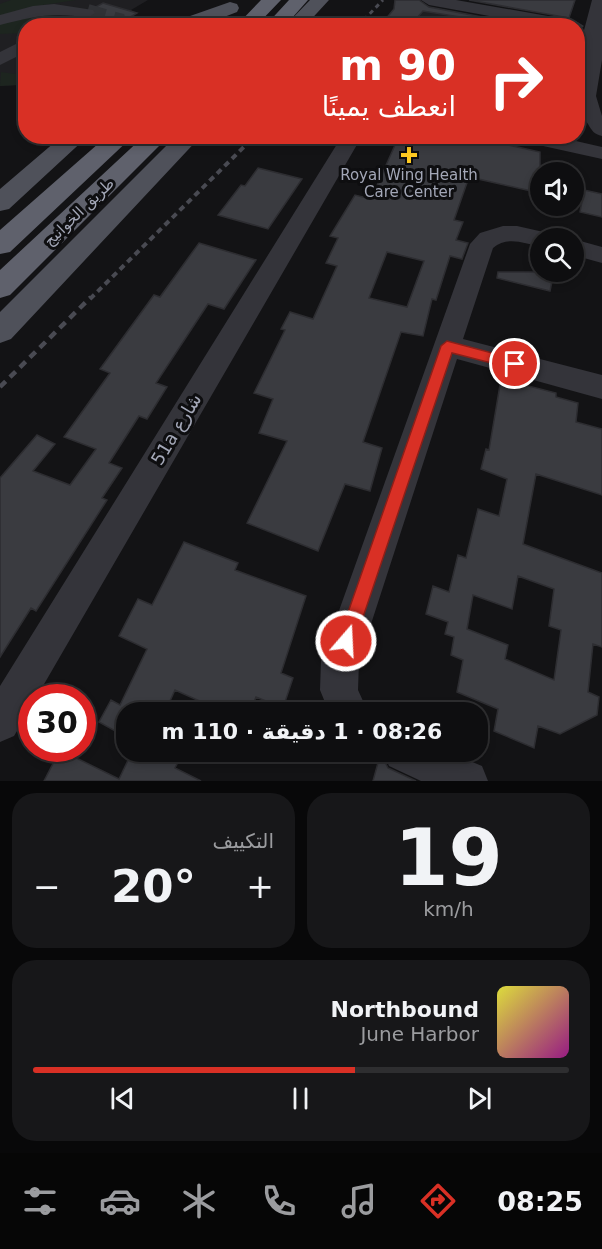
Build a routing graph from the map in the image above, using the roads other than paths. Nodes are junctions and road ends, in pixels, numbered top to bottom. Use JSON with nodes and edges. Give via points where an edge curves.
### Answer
{"nodes":[{"id":1,"x":272,"y":0,"type":"edge"},
{"id":2,"x":429,"y":0,"type":"edge"},
{"id":3,"x":496,"y":0,"type":"edge"},
{"id":4,"x":589,"y":0,"type":"edge"},
{"id":5,"x":600,"y":0,"type":"edge"},
{"id":6,"x":235,"y":4,"type":"edge"},
{"id":7,"x":552,"y":6,"type":"dead end"},
{"id":8,"x":86,"y":8,"type":"edge"},
{"id":9,"x":308,"y":9,"type":"edge"},
{"id":10,"x":68,"y":18,"type":"edge"},
{"id":11,"x":201,"y":18,"type":"edge"},
{"id":12,"x":218,"y":18,"type":"edge"},
{"id":13,"x":253,"y":18,"type":"edge"},
{"id":14,"x":290,"y":18,"type":"edge"},
{"id":15,"x":518,"y":18,"type":"edge"},
{"id":16,"x":582,"y":18,"type":"edge"},
{"id":17,"x":0,"y":20,"type":"edge"},
{"id":18,"x":602,"y":36,"type":"edge"},
{"id":19,"x":0,"y":40,"type":"edge"},
{"id":20,"x":18,"y":41,"type":"edge"},
{"id":21,"x":18,"y":48,"type":"edge"},
{"id":22,"x":1,"y":61,"type":"edge"},
{"id":23,"x":591,"y":67,"type":"junction"},
{"id":24,"x":585,"y":94,"type":"edge"},
{"id":25,"x":585,"y":116,"type":"edge"},
{"id":26,"x":602,"y":130,"type":"edge"},
{"id":27,"x":585,"y":138,"type":"edge"},
{"id":28,"x":602,"y":142,"type":"edge"},
{"id":29,"x":68,"y":144,"type":"edge"},
{"id":30,"x":113,"y":144,"type":"edge"},
{"id":31,"x":179,"y":144,"type":"edge"},
{"id":32,"x":347,"y":144,"type":"edge"},
{"id":33,"x":560,"y":144,"type":"edge"},
{"id":34,"x":162,"y":149,"type":"edge"},
{"id":35,"x":602,"y":153,"type":"edge"},
{"id":36,"x":0,"y":203,"type":"edge"},
{"id":37,"x":530,"y":237,"type":"edge"},
{"id":38,"x":0,"y":245,"type":"edge"},
{"id":39,"x":584,"y":250,"type":"edge"},
{"id":40,"x":602,"y":255,"type":"edge"},
{"id":41,"x":0,"y":287,"type":"edge"},
{"id":42,"x":0,"y":331,"type":"edge"},
{"id":43,"x":447,"y":346,"type":"junction"},
{"id":44,"x":598,"y":387,"type":"edge"},
{"id":45,"x":344,"y":702,"type":"edge"},
{"id":46,"x":0,"y":722,"type":"edge"},
{"id":47,"x":425,"y":762,"type":"edge"},
{"id":48,"x":467,"y":781,"type":"edge"}],
"edges":[{"from":1,"to":13,"type":"highway"},
{"from":2,"to":15,"type":"street"},
{"from":3,"to":7,"type":"street"},
{"from":4,"to":16,"type":"street"},
{"from":5,"to":23,"type":"street","via":[[586,49]]},
{"from":6,"to":11,"type":"main road"},
{"from":6,"to":12,"type":"main road"},
{"from":8,"to":10,"type":"street"},
{"from":8,"to":17,"type":"street","via":[[42,10]]},
{"from":9,"to":14,"type":"highway"},
{"from":18,"to":23,"type":"street"},
{"from":19,"to":20,"type":"street"},
{"from":21,"to":22,"type":"street"},
{"from":23,"to":24,"type":"street"},
{"from":25,"to":26,"type":"street"},
{"from":27,"to":28,"type":"street"},
{"from":29,"to":36,"type":"main road"},
{"from":30,"to":38,"type":"highway","name":"طريق الخوانيج"},
{"from":31,"to":34,"type":"main road"},
{"from":32,"to":46,"type":"street","name":"51a شارع"},
{"from":33,"to":35,"type":"street"},
{"from":34,"to":41,"type":"highway","name":"طريق الخوانيج"},
{"from":34,"to":42,"type":"main road"},
{"from":37,"to":43,"type":"street","via":[[506,233],[492,236],[482,244]]},
{"from":39,"to":40,"type":"street"},
{"from":43,"to":44,"type":"street"},
{"from":43,"to":45,"type":"street","via":[[340,660],[339,690]]},
{"from":47,"to":48,"type":"street"}]}
